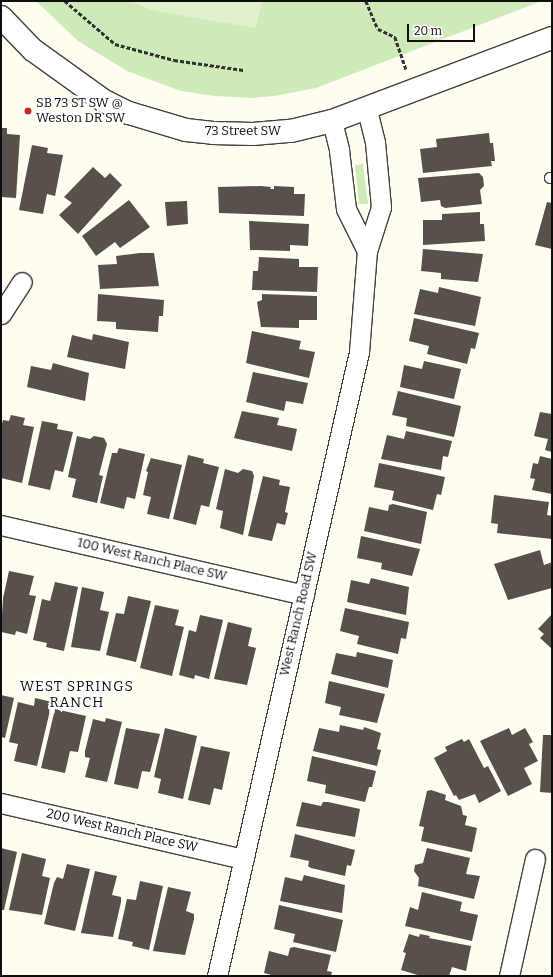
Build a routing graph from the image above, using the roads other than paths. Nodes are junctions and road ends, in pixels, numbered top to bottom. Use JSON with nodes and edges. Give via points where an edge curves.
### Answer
{"nodes":[{"id":1,"x":1,"y":17,"type":"edge"},
{"id":2,"x":552,"y":38,"type":"edge"},
{"id":3,"x":368,"y":110,"type":"junction"},
{"id":4,"x":332,"y":121,"type":"junction"},
{"id":5,"x":367,"y":251,"type":"junction"},
{"id":6,"x":22,"y":282,"type":"dead end"},
{"id":7,"x":1,"y":314,"type":"edge"},
{"id":8,"x":1,"y":525,"type":"edge"},
{"id":9,"x":304,"y":595,"type":"junction"},
{"id":10,"x":1,"y":803,"type":"edge"},
{"id":11,"x":535,"y":858,"type":"dead end"},
{"id":12,"x":244,"y":859,"type":"junction"},
{"id":13,"x":217,"y":976,"type":"edge"},
{"id":14,"x":509,"y":976,"type":"edge"}],
"edges":[{"from":1,"to":4,"type":"street","name":"73 Street SW","via":[[33,50],[64,75],[104,102],[154,121],[186,130],[253,134],[291,131]]},
{"from":2,"to":3,"type":"street","name":"73 Street SW"},
{"from":3,"to":4,"type":"street","name":"73 Street SW"},
{"from":3,"to":5,"type":"street","name":"West Ranch Road SW","via":[[375,142],[381,207]]},
{"from":4,"to":5,"type":"street","name":"West Ranch Road SW","via":[[339,150],[346,209]]},
{"from":5,"to":9,"type":"street","name":"West Ranch Road SW","via":[[365,302],[356,367]]},
{"from":6,"to":7,"type":"street"},
{"from":8,"to":9,"type":"street","name":"100 West Ranch Place SW"},
{"from":9,"to":12,"type":"street","name":"West Ranch Road SW"},
{"from":10,"to":12,"type":"street","name":"200 West Ranch Place SW"},
{"from":11,"to":14,"type":"street"},
{"from":12,"to":13,"type":"street","name":"West Ranch Road SW"}]}
